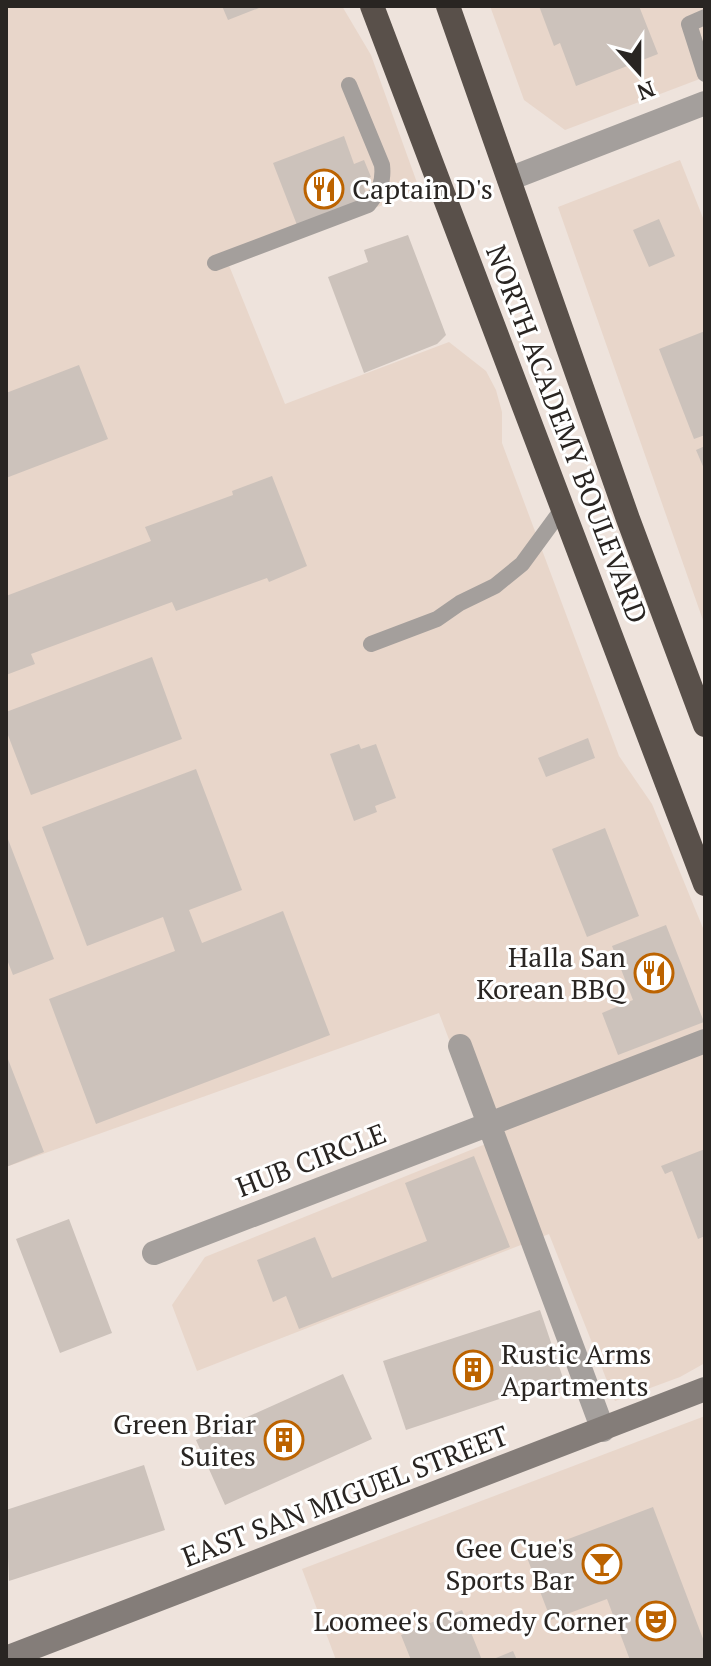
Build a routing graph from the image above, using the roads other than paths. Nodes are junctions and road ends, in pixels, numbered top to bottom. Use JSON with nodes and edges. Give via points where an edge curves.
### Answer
{"nodes":[{"id":1,"x":372,"y":6,"type":"edge"},
{"id":2,"x":448,"y":6,"type":"edge"},
{"id":3,"x":705,"y":17,"type":"edge"},
{"id":4,"x":705,"y":74,"type":"edge"},
{"id":5,"x":349,"y":85,"type":"dead end"},
{"id":6,"x":703,"y":111,"type":"edge"},
{"id":7,"x":509,"y":179,"type":"junction"},
{"id":8,"x":215,"y":263,"type":"dead end"},
{"id":9,"x":563,"y":508,"type":"junction"},
{"id":10,"x":371,"y":644,"type":"dead end"},
{"id":11,"x":705,"y":725,"type":"edge"},
{"id":12,"x":705,"y":884,"type":"edge"},
{"id":13,"x":705,"y":1041,"type":"edge"},
{"id":14,"x":460,"y":1046,"type":"dead end"},
{"id":15,"x":490,"y":1123,"type":"junction"},
{"id":16,"x":154,"y":1253,"type":"dead end"},
{"id":17,"x":705,"y":1389,"type":"edge"},
{"id":18,"x":603,"y":1430,"type":"junction"},
{"id":19,"x":6,"y":1658,"type":"edge"}],
"edges":[{"from":1,"to":9,"type":"highway","name":"NORTH ACADEMY BOULEVARD"},
{"from":2,"to":7,"type":"highway","name":"NORTH ACADEMY BOULEVARD"},
{"from":3,"to":4,"type":"lane","via":[[689,24]]},
{"from":5,"to":8,"type":"lane","via":[[382,165],[378,194],[368,205]]},
{"from":6,"to":7,"type":"street"},
{"from":7,"to":11,"type":"highway","name":"NORTH ACADEMY BOULEVARD"},
{"from":9,"to":10,"type":"lane","via":[[522,564],[495,586],[437,619]]},
{"from":9,"to":12,"type":"highway","name":"NORTH ACADEMY BOULEVARD"},
{"from":13,"to":15,"type":"street","name":"HUB CIRCLE"},
{"from":14,"to":15,"type":"street"},
{"from":15,"to":16,"type":"street","name":"HUB CIRCLE"},
{"from":15,"to":18,"type":"street"},
{"from":17,"to":18,"type":"street","name":"EAST SAN MIGUEL STREET"},
{"from":18,"to":19,"type":"street","name":"EAST SAN MIGUEL STREET"}]}
